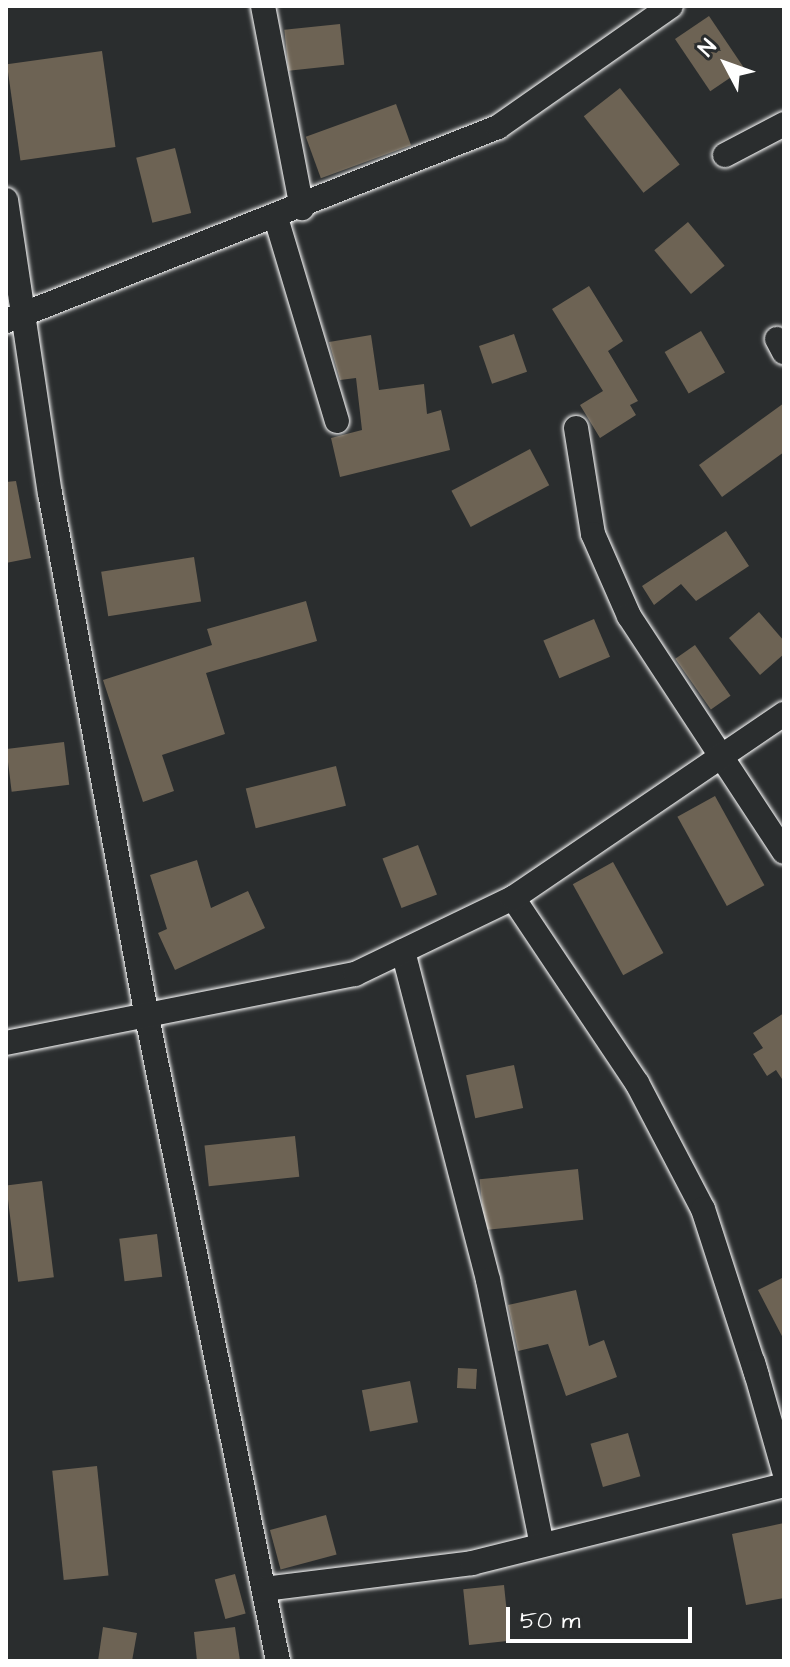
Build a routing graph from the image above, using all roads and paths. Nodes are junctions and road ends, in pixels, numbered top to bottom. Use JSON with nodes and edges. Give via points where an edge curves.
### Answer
{"nodes":[{"id":1,"x":263,"y":6,"type":"edge"},
{"id":2,"x":671,"y":6,"type":"edge"},
{"id":3,"x":784,"y":124,"type":"edge"},
{"id":4,"x":725,"y":155,"type":"dead end"},
{"id":5,"x":6,"y":200,"type":"edge"},
{"id":6,"x":302,"y":208,"type":"junction"},
{"id":7,"x":276,"y":218,"type":"junction"},
{"id":8,"x":16,"y":317,"type":"edge"},
{"id":9,"x":337,"y":421,"type":"dead end"},
{"id":10,"x":576,"y":428,"type":"dead end"},
{"id":11,"x":784,"y":714,"type":"edge"},
{"id":12,"x":727,"y":756,"type":"junction"},
{"id":13,"x":784,"y":852,"type":"edge"},
{"id":14,"x":513,"y":898,"type":"junction"},
{"id":15,"x":403,"y":951,"type":"junction"},
{"id":16,"x":147,"y":1017,"type":"junction"},
{"id":17,"x":6,"y":1043,"type":"edge"},
{"id":18,"x":727,"y":1268,"type":"dead end"},
{"id":19,"x":757,"y":1376,"type":"junction"},
{"id":20,"x":784,"y":1471,"type":"edge"},
{"id":21,"x":784,"y":1485,"type":"edge"},
{"id":22,"x":541,"y":1541,"type":"junction"},
{"id":23,"x":264,"y":1589,"type":"junction"},
{"id":24,"x":278,"y":1661,"type":"edge"}],
"edges":[{"from":1,"to":6,"type":"street"},
{"from":2,"to":6,"type":"street","via":[[498,127]]},
{"from":3,"to":4,"type":"street"},
{"from":5,"to":8,"type":"street"},
{"from":6,"to":7,"type":"street"},
{"from":7,"to":8,"type":"street"},
{"from":7,"to":9,"type":"street"},
{"from":8,"to":16,"type":"street"},
{"from":10,"to":12,"type":"street","via":[[593,534],[629,616]]},
{"from":11,"to":12,"type":"street"},
{"from":12,"to":13,"type":"street"},
{"from":12,"to":14,"type":"street"},
{"from":14,"to":15,"type":"street"},
{"from":14,"to":19,"type":"street","via":[[637,1083],[703,1209]]},
{"from":15,"to":16,"type":"street","via":[[355,974]]},
{"from":15,"to":22,"type":"street","via":[[488,1280]]},
{"from":16,"to":17,"type":"street"},
{"from":16,"to":23,"type":"street"},
{"from":18,"to":19,"type":"street"},
{"from":19,"to":20,"type":"street"},
{"from":21,"to":22,"type":"street"},
{"from":22,"to":23,"type":"street","via":[[472,1563]]},
{"from":23,"to":24,"type":"street"}]}
